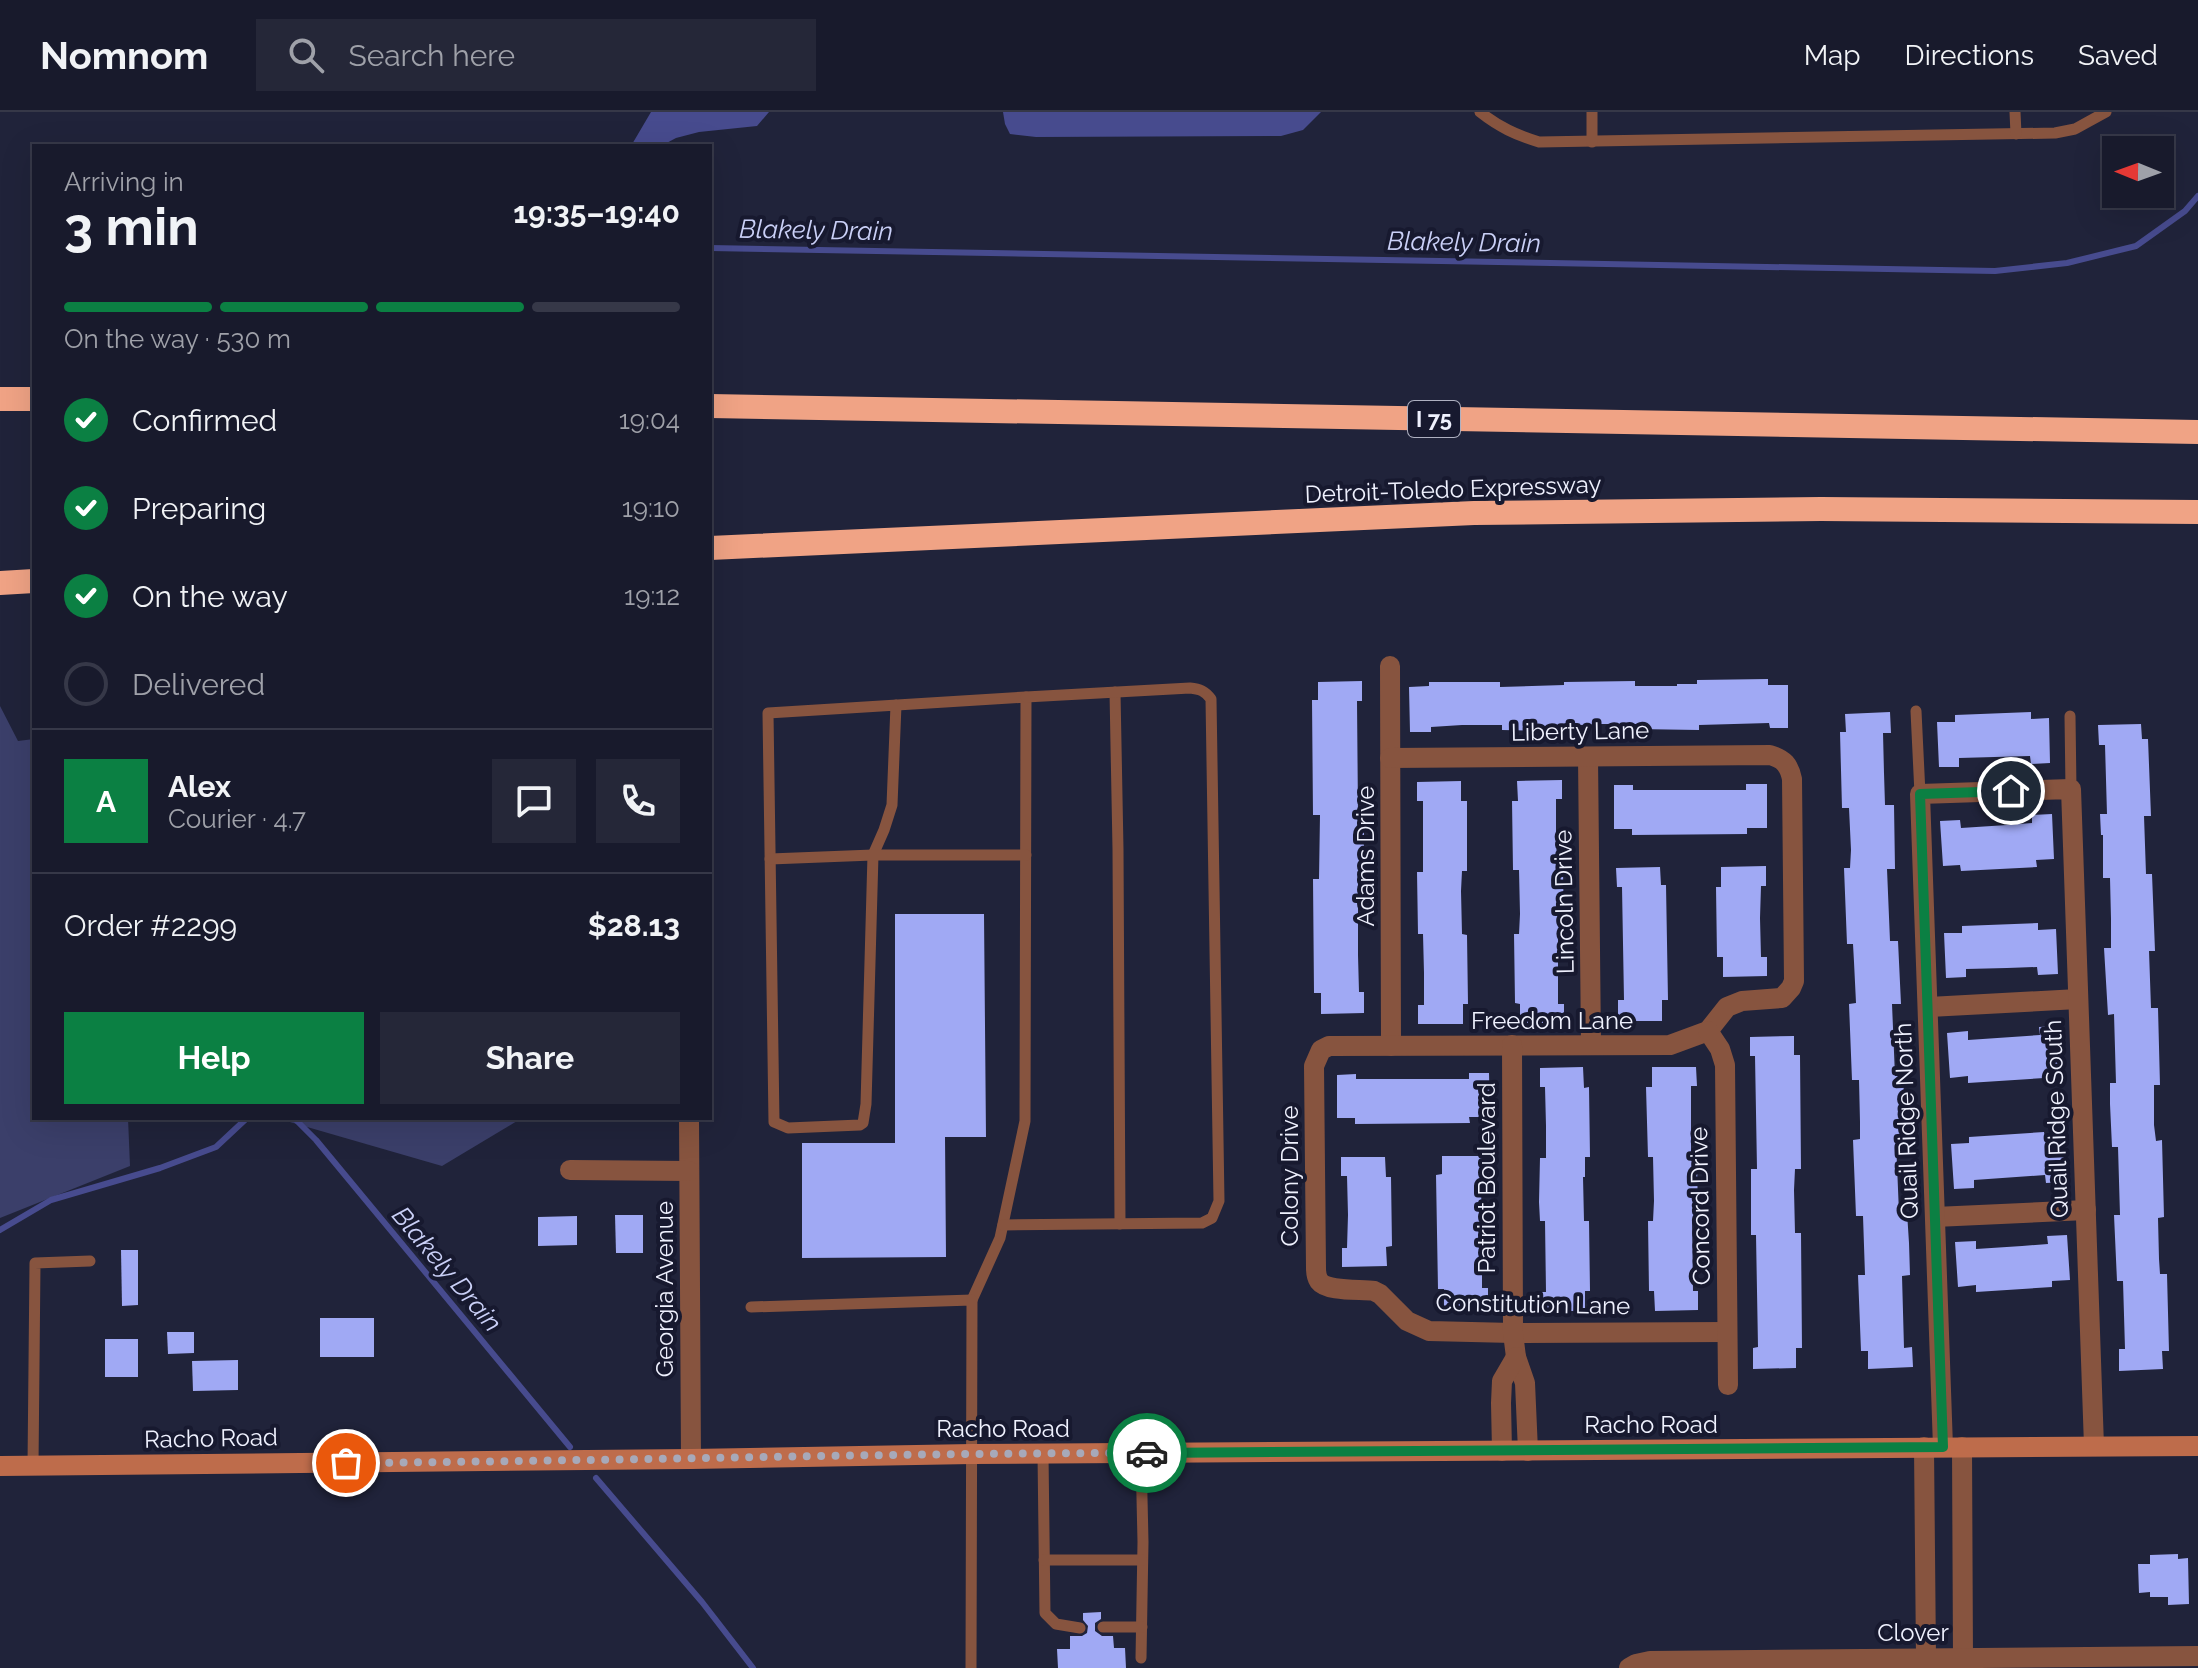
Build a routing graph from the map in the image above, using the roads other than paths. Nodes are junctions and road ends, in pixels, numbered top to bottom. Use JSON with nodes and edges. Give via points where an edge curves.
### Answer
{"nodes":[{"id":1,"x":1480,"y":112,"type":"edge"},
{"id":2,"x":1592,"y":112,"type":"edge"},
{"id":3,"x":2015,"y":112,"type":"edge"},
{"id":4,"x":2106,"y":112,"type":"edge"},
{"id":5,"x":2016,"y":134,"type":"junction"},
{"id":6,"x":1592,"y":142,"type":"junction"},
{"id":7,"x":0,"y":399,"type":"edge"},
{"id":8,"x":32,"y":399,"type":"edge"},
{"id":9,"x":712,"y":406,"type":"edge"},
{"id":10,"x":2198,"y":432,"type":"edge"},
{"id":11,"x":2198,"y":512,"type":"edge"},
{"id":12,"x":712,"y":548,"type":"edge"},
{"id":13,"x":32,"y":581,"type":"edge"},
{"id":14,"x":0,"y":583,"type":"edge"},
{"id":15,"x":1390,"y":666,"type":"dead end"},
{"id":16,"x":1115,"y":692,"type":"junction"},
{"id":17,"x":1026,"y":697,"type":"junction"},
{"id":18,"x":896,"y":705,"type":"junction"},
{"id":19,"x":1916,"y":711,"type":"dead end"},
{"id":20,"x":2070,"y":716,"type":"dead end"},
{"id":21,"x":1588,"y":757,"type":"junction"},
{"id":22,"x":1390,"y":758,"type":"junction"},
{"id":23,"x":2071,"y":789,"type":"junction"},
{"id":24,"x":1920,"y":794,"type":"junction"},
{"id":25,"x":873,"y":855,"type":"junction"},
{"id":26,"x":1026,"y":855,"type":"junction"},
{"id":27,"x":770,"y":859,"type":"junction"},
{"id":28,"x":1794,"y":981,"type":"joint"},
{"id":29,"x":2078,"y":999,"type":"junction"},
{"id":30,"x":1929,"y":1007,"type":"junction"},
{"id":31,"x":1708,"y":1031,"type":"junction"},
{"id":32,"x":1512,"y":1045,"type":"junction"},
{"id":33,"x":1591,"y":1045,"type":"junction"},
{"id":34,"x":1391,"y":1046,"type":"junction"},
{"id":35,"x":1314,"y":1084,"type":"joint"},
{"id":36,"x":689,"y":1120,"type":"edge"},
{"id":37,"x":570,"y":1170,"type":"dead end"},
{"id":38,"x":689,"y":1171,"type":"junction"},
{"id":39,"x":2086,"y":1210,"type":"junction"},
{"id":40,"x":1935,"y":1217,"type":"junction"},
{"id":41,"x":1120,"y":1224,"type":"junction"},
{"id":42,"x":1003,"y":1225,"type":"junction"},
{"id":43,"x":90,"y":1261,"type":"dead end"},
{"id":44,"x":1316,"y":1268,"type":"joint"},
{"id":45,"x":972,"y":1300,"type":"junction"},
{"id":46,"x":751,"y":1307,"type":"dead end"},
{"id":47,"x":1727,"y":1332,"type":"junction"},
{"id":48,"x":1513,"y":1333,"type":"junction"},
{"id":49,"x":1516,"y":1357,"type":"junction"},
{"id":50,"x":1728,"y":1385,"type":"dead end"},
{"id":51,"x":2094,"y":1446,"type":"junction"},
{"id":52,"x":2198,"y":1446,"type":"edge"},
{"id":53,"x":1943,"y":1447,"type":"junction"},
{"id":54,"x":1502,"y":1451,"type":"junction"},
{"id":55,"x":1528,"y":1451,"type":"junction"},
{"id":56,"x":1141,"y":1453,"type":"junction"},
{"id":57,"x":972,"y":1454,"type":"junction"},
{"id":58,"x":1043,"y":1454,"type":"junction"},
{"id":59,"x":691,"y":1459,"type":"junction"},
{"id":60,"x":0,"y":1466,"type":"edge"},
{"id":61,"x":33,"y":1466,"type":"junction"},
{"id":62,"x":1044,"y":1560,"type":"junction"},
{"id":63,"x":1142,"y":1560,"type":"junction"},
{"id":64,"x":1103,"y":1627,"type":"dead end"},
{"id":65,"x":1142,"y":1627,"type":"junction"},
{"id":66,"x":1080,"y":1628,"type":"dead end"},
{"id":67,"x":2198,"y":1656,"type":"edge"},
{"id":68,"x":1141,"y":1658,"type":"dead end"},
{"id":69,"x":1926,"y":1658,"type":"junction"},
{"id":70,"x":1963,"y":1658,"type":"junction"},
{"id":71,"x":971,"y":1668,"type":"edge"},
{"id":72,"x":1629,"y":1668,"type":"edge"}],
"edges":[{"from":1,"to":6,"type":"lane","via":[[1515,135],[1539,142]]},
{"from":2,"to":6,"type":"lane"},
{"from":3,"to":5,"type":"lane"},
{"from":4,"to":5,"type":"lane","via":[[2075,129]]},
{"from":5,"to":6,"type":"lane"},
{"from":7,"to":8,"type":"highway"},
{"from":9,"to":10,"type":"highway","number":"I 75"},
{"from":11,"to":12,"type":"highway","name":"Detroit-Toledo Expressway","via":[[1474,513]]},
{"from":13,"to":14,"type":"highway"},
{"from":15,"to":22,"type":"street","name":"Adams Drive"},
{"from":16,"to":17,"type":"lane"},
{"from":16,"to":41,"type":"lane"},
{"from":16,"to":41,"type":"lane","via":[[1190,688],[1211,699],[1219,1201],[1212,1218],[1202,1223]]},
{"from":17,"to":18,"type":"lane"},
{"from":17,"to":26,"type":"lane"},
{"from":18,"to":25,"type":"lane","via":[[892,805]]},
{"from":18,"to":27,"type":"lane","via":[[768,713]]},
{"from":19,"to":24,"type":"lane"},
{"from":20,"to":23,"type":"lane"},
{"from":21,"to":22,"type":"street","name":"Liberty Lane"},
{"from":21,"to":28,"type":"street","name":"Liberty Lane","via":[[1770,755],[1785,761],[1792,779]]},
{"from":21,"to":33,"type":"street","name":"Lincoln Drive"},
{"from":22,"to":34,"type":"street","name":"Adams Drive"},
{"from":23,"to":24,"type":"street"},
{"from":23,"to":29,"type":"street","name":"Quail Ridge South"},
{"from":24,"to":30,"type":"street","name":"Quail Ridge North"},
{"from":25,"to":26,"type":"lane"},
{"from":25,"to":27,"type":"lane"},
{"from":25,"to":27,"type":"lane","via":[[863,1123],[788,1128],[774,1122]]},
{"from":26,"to":42,"type":"lane","via":[[1025,1121]]},
{"from":28,"to":31,"type":"street","name":"Freedom Lane","via":[[1775,1001],[1742,1001],[1727,1007]]},
{"from":29,"to":30,"type":"street"},
{"from":29,"to":39,"type":"street","name":"Quail Ridge South"},
{"from":30,"to":40,"type":"street","name":"Quail Ridge North"},
{"from":31,"to":33,"type":"street","name":"Freedom Lane","via":[[1670,1045]]},
{"from":31,"to":47,"type":"street","name":"Concord Drive","via":[[1725,1065]]},
{"from":32,"to":33,"type":"street","name":"Freedom Lane"},
{"from":32,"to":34,"type":"street","name":"Freedom Lane"},
{"from":32,"to":48,"type":"street","name":"Patriot Boulevard"},
{"from":34,"to":35,"type":"street","name":"Freedom Lane","via":[[1329,1046],[1314,1066]]},
{"from":35,"to":44,"type":"street","name":"Colony Drive"},
{"from":36,"to":38,"type":"street","name":"Georgia Avenue"},
{"from":37,"to":38,"type":"street"},
{"from":38,"to":59,"type":"street","name":"Georgia Avenue"},
{"from":39,"to":40,"type":"street"},
{"from":39,"to":51,"type":"street","name":"Quail Ridge South"},
{"from":40,"to":53,"type":"street","name":"Quail Ridge North"},
{"from":41,"to":42,"type":"lane"},
{"from":42,"to":45,"type":"lane"},
{"from":43,"to":61,"type":"lane","via":[[35,1263]]},
{"from":44,"to":48,"type":"street","name":"Constitution Lane","via":[[1322,1284],[1374,1291],[1416,1326]]},
{"from":45,"to":46,"type":"lane"},
{"from":45,"to":57,"type":"lane"},
{"from":47,"to":48,"type":"street","name":"Constitution Lane"},
{"from":47,"to":50,"type":"street","name":"Concord Drive"},
{"from":48,"to":49,"type":"street","name":"Patriot Boulevard"},
{"from":49,"to":54,"type":"street","name":"Patriot Boulevard","via":[[1502,1381]]},
{"from":49,"to":55,"type":"street","name":"Patriot Boulevard","via":[[1525,1383]]},
{"from":51,"to":52,"type":"street","name":"Racho Road"},
{"from":51,"to":53,"type":"street","name":"Racho Road"},
{"from":53,"to":55,"type":"street","name":"Racho Road"},
{"from":53,"to":69,"type":"street"},
{"from":53,"to":70,"type":"street"},
{"from":54,"to":55,"type":"street","name":"Racho Road"},
{"from":54,"to":56,"type":"street","name":"Racho Road"},
{"from":56,"to":58,"type":"street","name":"Racho Road"},
{"from":56,"to":63,"type":"lane"},
{"from":57,"to":58,"type":"street","name":"Racho Road"},
{"from":57,"to":59,"type":"street","name":"Racho Road"},
{"from":57,"to":71,"type":"lane"},
{"from":58,"to":62,"type":"lane"},
{"from":59,"to":61,"type":"street","name":"Racho Road"},
{"from":60,"to":61,"type":"street","name":"Racho Road"},
{"from":62,"to":63,"type":"lane"},
{"from":62,"to":66,"type":"lane","via":[[1045,1613],[1056,1624]]},
{"from":63,"to":65,"type":"lane"},
{"from":64,"to":65,"type":"lane"},
{"from":65,"to":68,"type":"lane"},
{"from":67,"to":70,"type":"street","name":"Clover"},
{"from":69,"to":70,"type":"street","name":"Clover"},
{"from":69,"to":72,"type":"street","name":"Clover","via":[[1650,1661]]}]}
